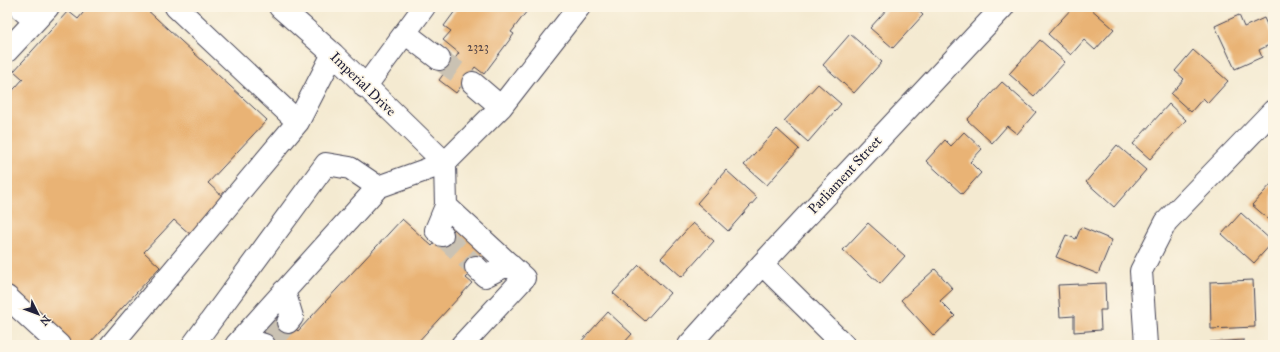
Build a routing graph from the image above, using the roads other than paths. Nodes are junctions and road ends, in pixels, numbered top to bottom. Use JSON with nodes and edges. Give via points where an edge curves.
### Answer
{"nodes":[{"id":1,"x":176,"y":7,"type":"edge"},
{"id":2,"x":280,"y":7,"type":"edge"},
{"id":3,"x":424,"y":7,"type":"edge"},
{"id":4,"x":579,"y":7,"type":"edge"},
{"id":5,"x":1003,"y":7,"type":"edge"},
{"id":6,"x":34,"y":12,"type":"edge"},
{"id":7,"x":405,"y":33,"type":"junction"},
{"id":8,"x":7,"y":51,"type":"edge"},
{"id":9,"x":333,"y":54,"type":"junction"},
{"id":10,"x":439,"y":59,"type":"tunnel mouth"},
{"id":11,"x":473,"y":83,"type":"tunnel mouth"},
{"id":12,"x":365,"y":87,"type":"junction"},
{"id":13,"x":501,"y":107,"type":"junction"},
{"id":14,"x":1273,"y":111,"type":"edge"},
{"id":15,"x":298,"y":122,"type":"junction"},
{"id":16,"x":445,"y":163,"type":"junction"},
{"id":17,"x":378,"y":188,"type":"junction"},
{"id":18,"x":446,"y":206,"type":"junction"},
{"id":19,"x":442,"y":235,"type":"tunnel mouth"},
{"id":20,"x":509,"y":264,"type":"junction"},
{"id":21,"x":762,"y":264,"type":"junction"},
{"id":22,"x":476,"y":267,"type":"tunnel mouth"},
{"id":23,"x":284,"y":292,"type":"junction"},
{"id":24,"x":7,"y":297,"type":"edge"},
{"id":25,"x":288,"y":322,"type":"tunnel mouth"},
{"id":26,"x":239,"y":341,"type":"edge"},
{"id":27,"x":268,"y":343,"type":"edge"},
{"id":28,"x":59,"y":345,"type":"edge"},
{"id":29,"x":111,"y":345,"type":"edge"},
{"id":30,"x":193,"y":345,"type":"edge"},
{"id":31,"x":462,"y":345,"type":"edge"},
{"id":32,"x":689,"y":345,"type":"edge"},
{"id":33,"x":844,"y":345,"type":"edge"},
{"id":34,"x":1146,"y":345,"type":"edge"}],
"edges":[{"from":1,"to":15,"type":"street"},
{"from":2,"to":9,"type":"street","name":"Imperial Drive"},
{"from":3,"to":7,"type":"street"},
{"from":4,"to":13,"type":"street"},
{"from":5,"to":21,"type":"street","name":"Parliament Street"},
{"from":6,"to":8,"type":"street"},
{"from":7,"to":10,"type":"street"},
{"from":7,"to":12,"type":"street"},
{"from":9,"to":12,"type":"street","name":"Imperial Drive"},
{"from":9,"to":15,"type":"street"},
{"from":11,"to":13,"type":"street"},
{"from":12,"to":16,"type":"street","name":"Imperial Drive"},
{"from":13,"to":16,"type":"street"},
{"from":14,"to":34,"type":"street","via":[[1166,222],[1141,271]]},
{"from":15,"to":29,"type":"street"},
{"from":16,"to":17,"type":"street"},
{"from":16,"to":18,"type":"street"},
{"from":17,"to":23,"type":"street"},
{"from":17,"to":30,"type":"street","via":[[350,168],[326,164]]},
{"from":18,"to":19,"type":"street","via":[[436,230]]},
{"from":18,"to":20,"type":"street"},
{"from":20,"to":22,"type":"street","via":[[485,276]]},
{"from":20,"to":31,"type":"street","via":[[524,278]]},
{"from":21,"to":32,"type":"street","name":"Parliament Street"},
{"from":21,"to":33,"type":"street"},
{"from":23,"to":25,"type":"street","via":[[292,317]]},
{"from":23,"to":26,"type":"street"},
{"from":24,"to":28,"type":"street"},
{"from":26,"to":27,"type":"street"}]}
